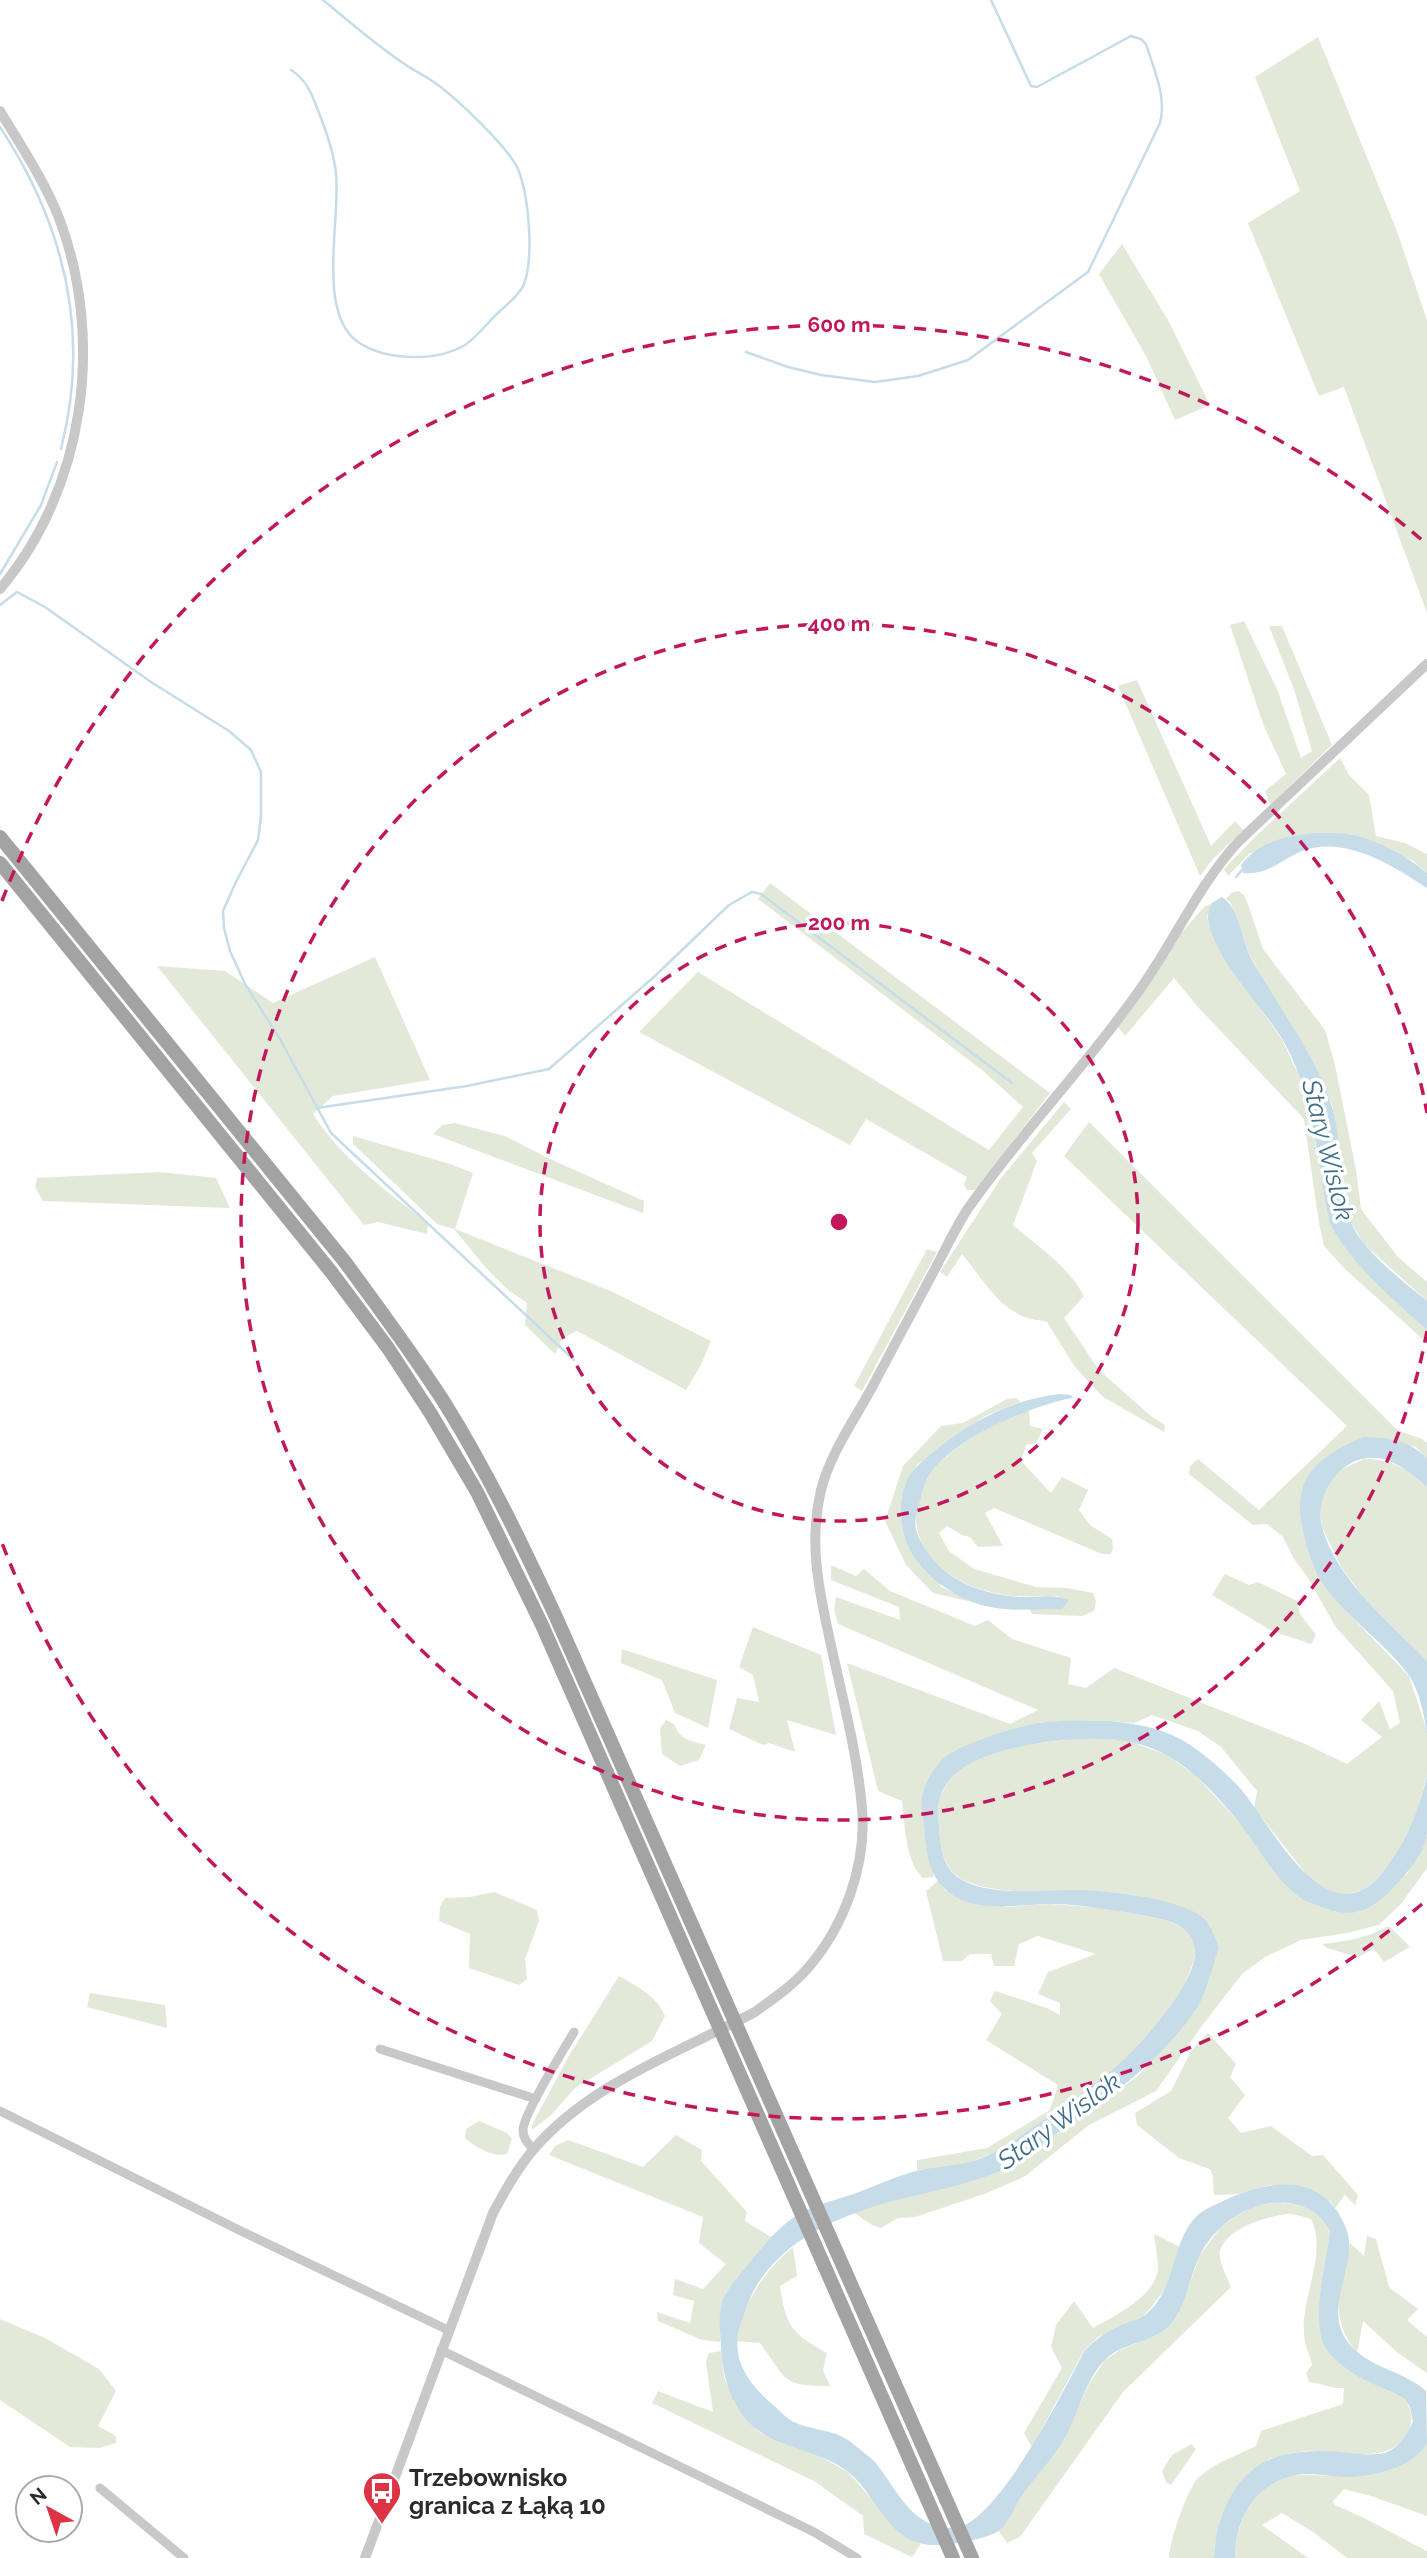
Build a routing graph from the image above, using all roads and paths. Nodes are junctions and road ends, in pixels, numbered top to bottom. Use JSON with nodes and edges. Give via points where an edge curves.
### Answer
{"nodes":[{"id":1,"x":0,"y":111,"type":"edge"},
{"id":2,"x":0,"y":589,"type":"edge"},
{"id":3,"x":1427,"y":664,"type":"edge"},
{"id":4,"x":0,"y":837,"type":"edge"},
{"id":5,"x":0,"y":863,"type":"edge"},
{"id":6,"x":575,"y":2032,"type":"dead end"},
{"id":7,"x":380,"y":2049,"type":"dead end"},
{"id":8,"x":536,"y":2099,"type":"junction"},
{"id":9,"x":0,"y":2111,"type":"edge"},
{"id":10,"x":534,"y":2149,"type":"junction"},
{"id":11,"x":448,"y":2330,"type":"junction"},
{"id":12,"x":441,"y":2350,"type":"junction"},
{"id":13,"x":100,"y":2488,"type":"dead end"},
{"id":14,"x":184,"y":2558,"type":"edge"},
{"id":15,"x":365,"y":2558,"type":"edge"},
{"id":16,"x":857,"y":2558,"type":"edge"},
{"id":17,"x":953,"y":2558,"type":"edge"},
{"id":18,"x":972,"y":2558,"type":"edge"}],
"edges":[{"from":1,"to":2,"type":"street","via":[[39,175],[72,260],[83,329],[83,368],[82,398],[53,503]]},
{"from":3,"to":10,"type":"street","via":[[1221,860],[1145,982],[965,1213],[839,1444],[822,1488],[814,1554],[863,1810],[856,1875],[825,1945],[791,1985],[755,2012],[604,2091]]},
{"from":4,"to":18,"type":"main road","via":[[345,1262],[445,1403],[491,1483],[550,1604]]},
{"from":5,"to":17,"type":"main road","via":[[332,1273],[388,1348],[477,1492]]},
{"from":6,"to":8,"type":"street"},
{"from":7,"to":8,"type":"street"},
{"from":8,"to":10,"type":"street","via":[[523,2127],[524,2139]]},
{"from":9,"to":11,"type":"street"},
{"from":10,"to":11,"type":"street","via":[[493,2213]]},
{"from":11,"to":12,"type":"street"},
{"from":12,"to":15,"type":"street"},
{"from":12,"to":16,"type":"street","via":[[814,2532]]},
{"from":13,"to":14,"type":"street"}]}
